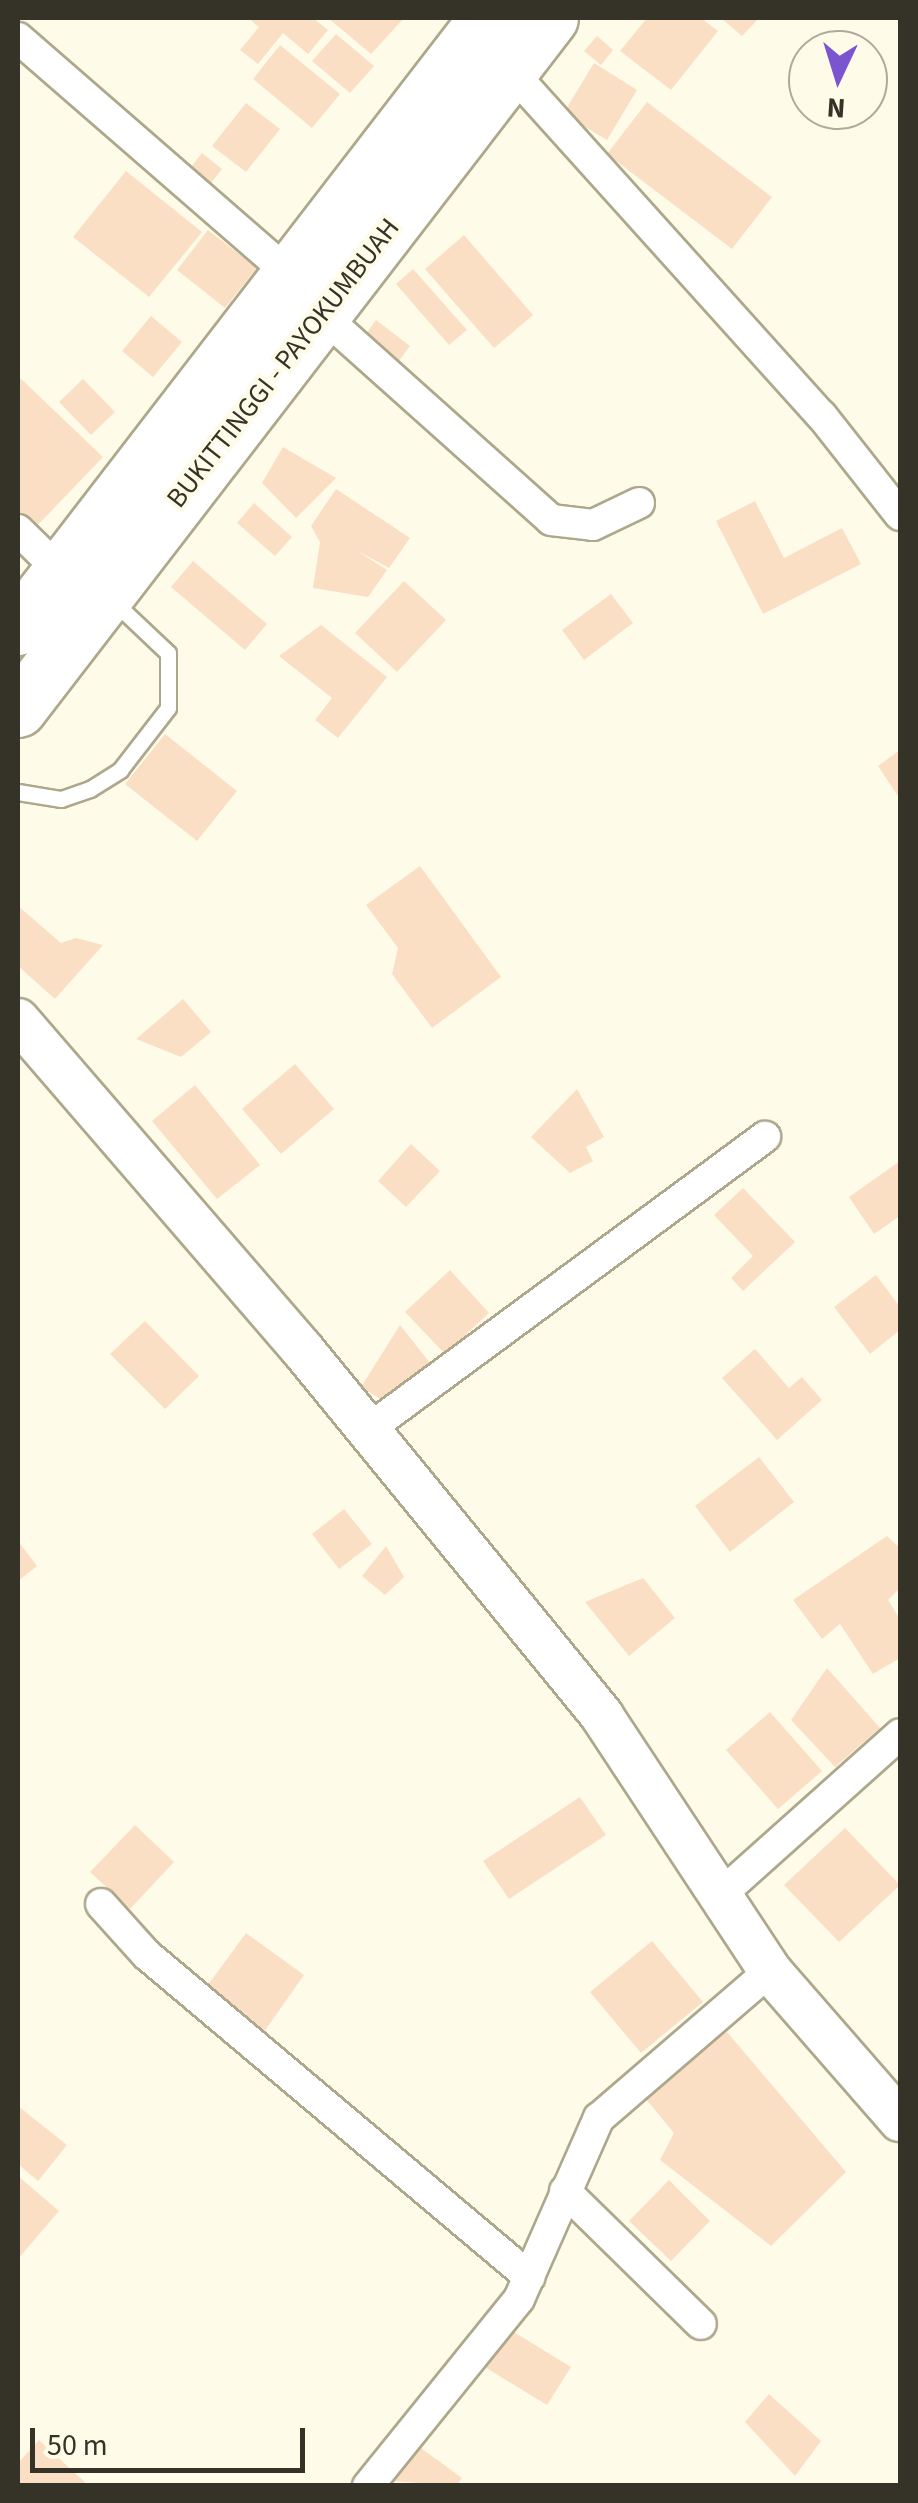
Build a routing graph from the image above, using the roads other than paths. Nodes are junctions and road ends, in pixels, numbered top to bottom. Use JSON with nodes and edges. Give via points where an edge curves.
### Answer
{"nodes":[{"id":1,"x":550,"y":18,"type":"edge"},
{"id":2,"x":483,"y":35,"type":"edge"},
{"id":3,"x":18,"y":38,"type":"edge"},
{"id":4,"x":379,"y":198,"type":"junction"},
{"id":5,"x":286,"y":271,"type":"junction"},
{"id":6,"x":322,"y":315,"type":"junction"},
{"id":7,"x":639,"y":503,"type":"dead end"},
{"id":8,"x":900,"y":516,"type":"edge"},
{"id":9,"x":18,"y":530,"type":"edge"},
{"id":10,"x":82,"y":582,"type":"junction"},
{"id":11,"x":18,"y":627,"type":"edge"},
{"id":12,"x":18,"y":710,"type":"edge"},
{"id":13,"x":18,"y":792,"type":"edge"},
{"id":14,"x":18,"y":1020,"type":"edge"},
{"id":15,"x":765,"y":1137,"type":"dead end"},
{"id":16,"x":366,"y":1430,"type":"junction"},
{"id":17,"x":900,"y":1734,"type":"edge"},
{"id":18,"x":718,"y":1896,"type":"junction"},
{"id":19,"x":100,"y":1904,"type":"dead end"},
{"id":20,"x":770,"y":1971,"type":"junction"},
{"id":21,"x":900,"y":2120,"type":"edge"},
{"id":22,"x":565,"y":2191,"type":"junction"},
{"id":23,"x":529,"y":2277,"type":"junction"},
{"id":24,"x":700,"y":2324,"type":"dead end"},
{"id":25,"x":369,"y":2485,"type":"edge"}],
"edges":[{"from":1,"to":2,"type":"highway","name":"BUKITTINGGI - PAYOKUMBUAH"},
{"from":2,"to":4,"type":"highway","name":"BUKITTINGGI - PAYOKUMBUAH"},
{"from":2,"to":8,"type":"street","via":[[822,416]]},
{"from":3,"to":5,"type":"street"},
{"from":4,"to":5,"type":"highway","name":"BUKITTINGGI - PAYOKUMBUAH"},
{"from":4,"to":6,"type":"highway","name":"BUKITTINGGI - PAYOKUMBUAH"},
{"from":5,"to":10,"type":"highway","name":"BUKITTINGGI - PAYOKUMBUAH"},
{"from":6,"to":7,"type":"street","via":[[551,520],[593,525]]},
{"from":6,"to":10,"type":"highway","name":"BUKITTINGGI - PAYOKUMBUAH"},
{"from":9,"to":10,"type":"street"},
{"from":10,"to":11,"type":"highway","name":"BUKITTINGGI - PAYOKUMBUAH"},
{"from":10,"to":12,"type":"highway","name":"BUKITTINGGI - PAYOKUMBUAH"},
{"from":10,"to":13,"type":"lane","via":[[168,653],[168,708],[120,770],[90,789],[61,798]]},
{"from":14,"to":16,"type":"street"},
{"from":15,"to":16,"type":"street"},
{"from":16,"to":18,"type":"street","via":[[602,1716]]},
{"from":17,"to":18,"type":"street"},
{"from":18,"to":20,"type":"street"},
{"from":19,"to":23,"type":"street","via":[[147,1955]]},
{"from":20,"to":21,"type":"street"},
{"from":20,"to":22,"type":"street","via":[[615,2100],[587,2136]]},
{"from":22,"to":23,"type":"street"},
{"from":22,"to":24,"type":"street"},
{"from":23,"to":25,"type":"street","via":[[506,2317]]}]}
